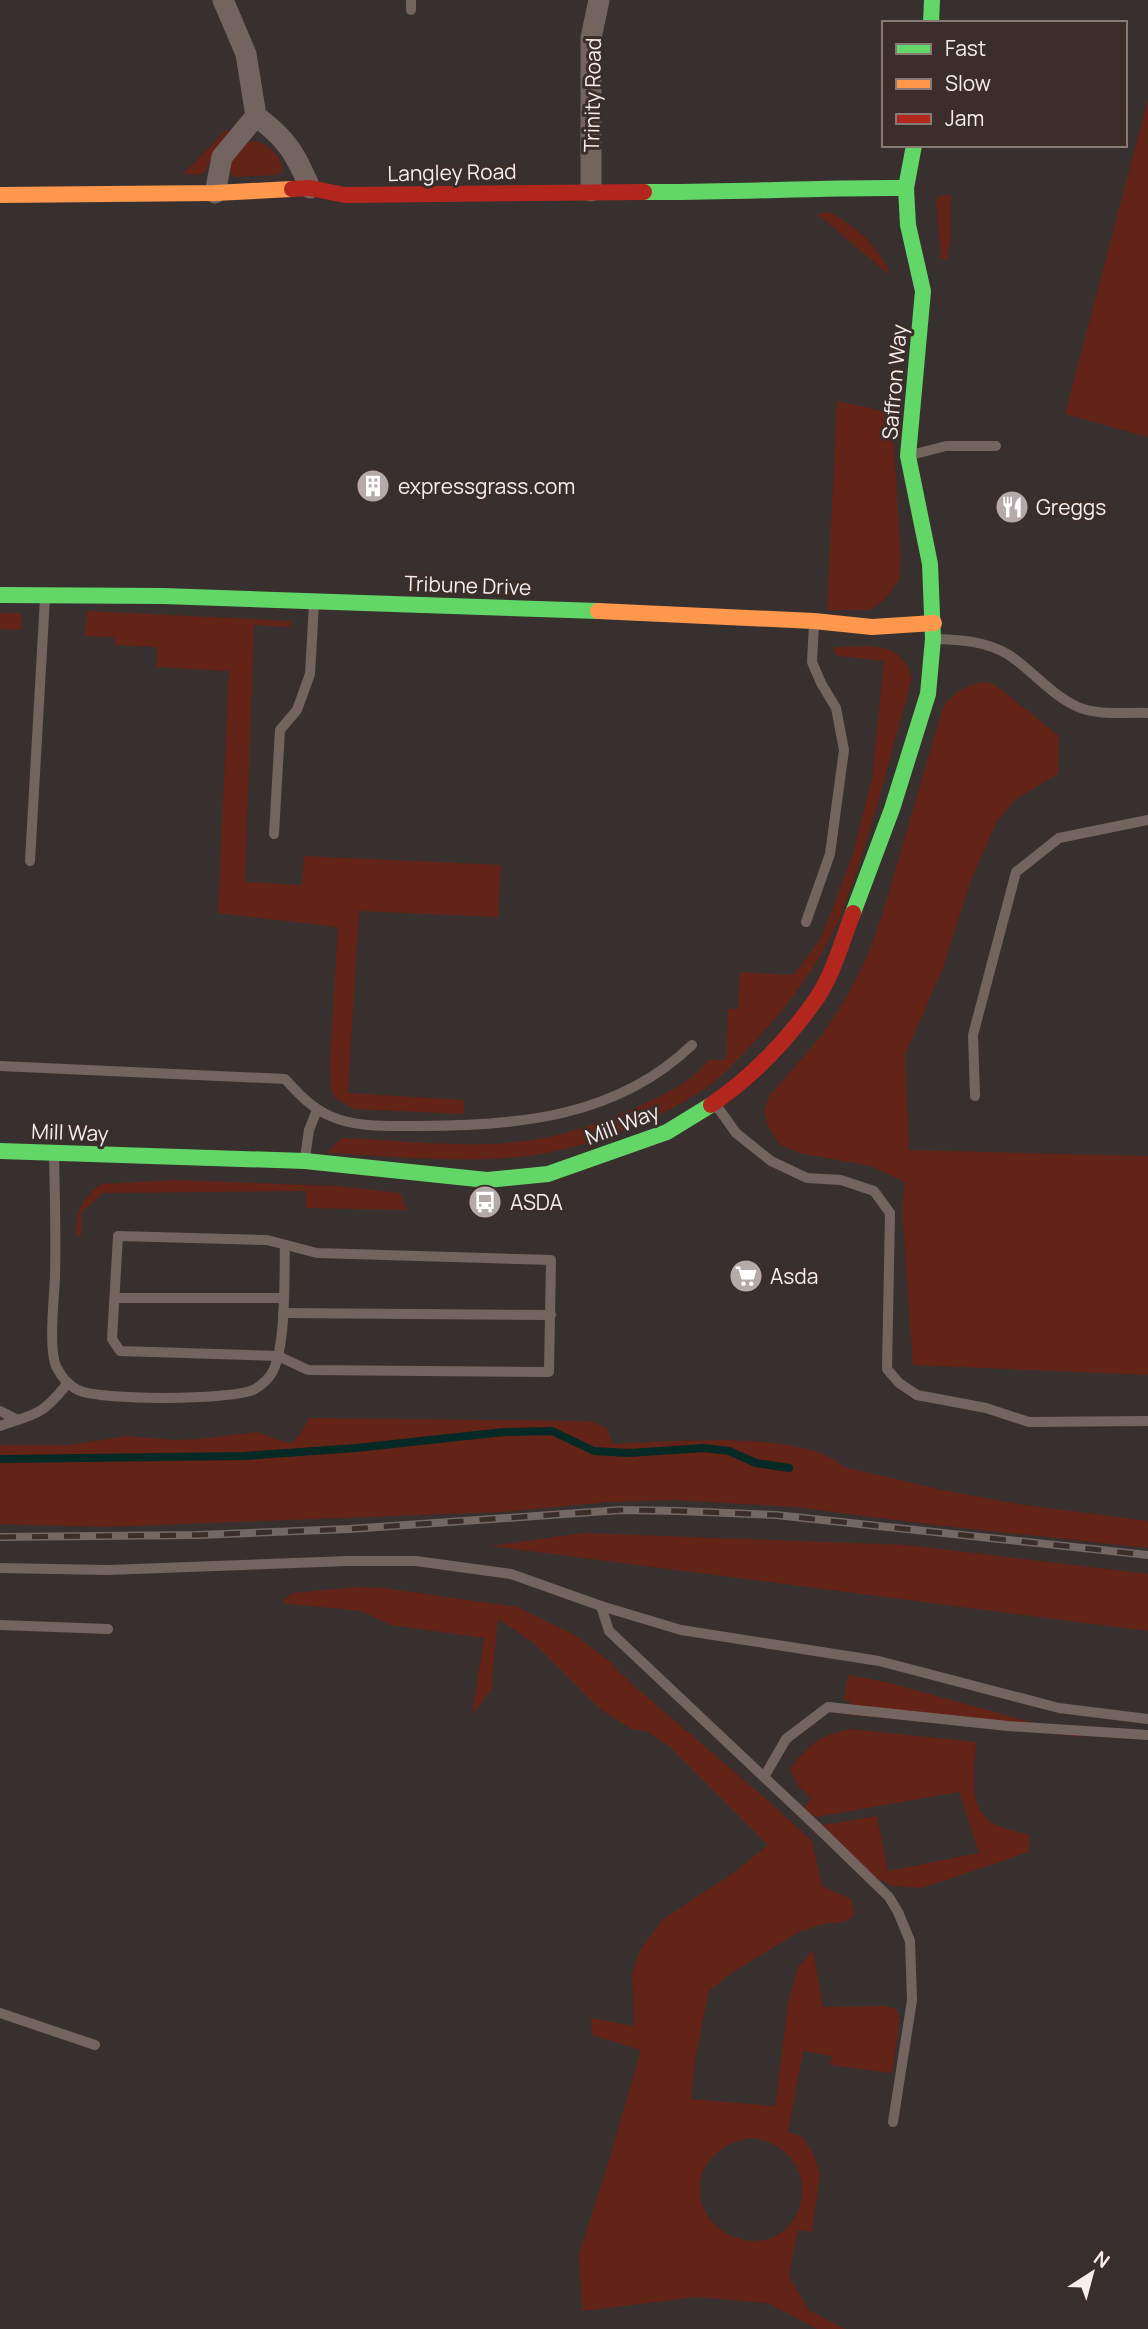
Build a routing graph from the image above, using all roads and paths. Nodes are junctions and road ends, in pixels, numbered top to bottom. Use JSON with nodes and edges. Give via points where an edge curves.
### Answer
{"nodes":[{"id":1,"x":223,"y":0,"type":"edge"},
{"id":2,"x":599,"y":0,"type":"edge"},
{"id":3,"x":932,"y":0,"type":"edge"},
{"id":4,"x":931,"y":21,"type":"edge"},
{"id":5,"x":256,"y":116,"type":"junction"},
{"id":6,"x":914,"y":147,"type":"edge"},
{"id":7,"x":310,"y":188,"type":"junction"},
{"id":8,"x":906,"y":188,"type":"junction"},
{"id":9,"x":592,"y":191,"type":"junction"},
{"id":10,"x":215,"y":193,"type":"junction"},
{"id":11,"x":0,"y":195,"type":"edge"},
{"id":12,"x":996,"y":446,"type":"dead end"},
{"id":13,"x":908,"y":456,"type":"junction"},
{"id":14,"x":0,"y":595,"type":"edge"},
{"id":15,"x":46,"y":596,"type":"junction"},
{"id":16,"x":314,"y":601,"type":"junction"},
{"id":17,"x":814,"y":621,"type":"junction"},
{"id":18,"x":934,"y":631,"type":"junction"},
{"id":19,"x":1148,"y":713,"type":"edge"},
{"id":20,"x":1148,"y":820,"type":"edge"},
{"id":21,"x":274,"y":834,"type":"dead end"},
{"id":22,"x":30,"y":861,"type":"dead end"},
{"id":23,"x":806,"y":922,"type":"dead end"},
{"id":24,"x":692,"y":1045,"type":"dead end"},
{"id":25,"x":0,"y":1066,"type":"edge"},
{"id":26,"x":975,"y":1096,"type":"dead end"},
{"id":27,"x":715,"y":1103,"type":"junction"},
{"id":28,"x":317,"y":1110,"type":"junction"},
{"id":29,"x":0,"y":1151,"type":"edge"},
{"id":30,"x":54,"y":1153,"type":"junction"},
{"id":31,"x":304,"y":1161,"type":"junction"},
{"id":32,"x":285,"y":1246,"type":"junction"},
{"id":33,"x":115,"y":1298,"type":"junction"},
{"id":34,"x":284,"y":1298,"type":"junction"},
{"id":35,"x":283,"y":1313,"type":"junction"},
{"id":36,"x":551,"y":1315,"type":"junction"},
{"id":37,"x":278,"y":1356,"type":"junction"},
{"id":38,"x":68,"y":1383,"type":"junction"},
{"id":39,"x":0,"y":1411,"type":"edge"},
{"id":40,"x":18,"y":1420,"type":"junction"},
{"id":41,"x":1148,"y":1421,"type":"edge"},
{"id":42,"x":0,"y":1426,"type":"edge"},
{"id":43,"x":0,"y":1568,"type":"edge"},
{"id":44,"x":601,"y":1606,"type":"junction"},
{"id":45,"x":0,"y":1625,"type":"edge"},
{"id":46,"x":108,"y":1629,"type":"dead end"},
{"id":47,"x":1148,"y":1719,"type":"edge"},
{"id":48,"x":1148,"y":1735,"type":"edge"},
{"id":49,"x":764,"y":1777,"type":"junction"},
{"id":50,"x":0,"y":2013,"type":"edge"},
{"id":51,"x":95,"y":2045,"type":"dead end"},
{"id":52,"x":893,"y":2122,"type":"dead end"}],
"edges":[{"from":1,"to":5,"type":"street","via":[[246,54]]},
{"from":2,"to":9,"type":"street","name":"Trinity Road","via":[[591,38]]},
{"from":3,"to":4,"type":"street"},
{"from":5,"to":7,"type":"street","via":[[279,133]]},
{"from":5,"to":10,"type":"street","via":[[222,157]]},
{"from":6,"to":8,"type":"street","name":"Saffron Way"},
{"from":7,"to":9,"type":"street","name":"Langley Road","via":[[345,195]]},
{"from":7,"to":10,"type":"street","name":"Langley Road"},
{"from":8,"to":9,"type":"street","name":"Langley Road"},
{"from":8,"to":13,"type":"street","name":"Saffron Way","via":[[908,225],[923,291]]},
{"from":10,"to":11,"type":"street","name":"Langley Road"},
{"from":12,"to":13,"type":"lane","via":[[946,446]]},
{"from":13,"to":18,"type":"street","name":"Saffron Way","via":[[930,564]]},
{"from":14,"to":15,"type":"street","name":"Tribune Drive"},
{"from":15,"to":16,"type":"street","name":"Tribune Drive"},
{"from":15,"to":22,"type":"lane"},
{"from":16,"to":17,"type":"street","name":"Tribune Drive"},
{"from":16,"to":21,"type":"lane","via":[[310,674],[297,710],[280,730]]},
{"from":17,"to":18,"type":"street","name":"Tribune Drive"},
{"from":17,"to":23,"type":"lane","via":[[812,662],[836,708],[844,750],[830,854]]},
{"from":18,"to":19,"type":"lane","via":[[1008,655],[1081,708]]},
{"from":18,"to":27,"type":"street","name":"Mill Way","via":[[928,694],[892,809],[831,971],[817,997],[765,1061]]},
{"from":20,"to":26,"type":"lane","via":[[1059,838],[1016,872],[973,1035]]},
{"from":24,"to":28,"type":"lane","via":[[643,1082],[545,1118],[466,1126],[391,1126],[354,1123]]},
{"from":25,"to":28,"type":"lane","via":[[285,1079]]},
{"from":27,"to":31,"type":"street","name":"Mill Way","via":[[667,1132],[548,1174],[487,1180]]},
{"from":27,"to":41,"type":"lane","via":[[736,1133],[771,1161],[807,1178],[841,1180],[874,1191],[890,1213],[887,1369],[899,1383],[917,1395],[986,1408],[1029,1422]]},
{"from":28,"to":31,"type":"lane"},
{"from":29,"to":30,"type":"street","name":"Mill Way"},
{"from":30,"to":31,"type":"street","name":"Mill Way"},
{"from":30,"to":38,"type":"lane","via":[[52,1324],[55,1365]]},
{"from":32,"to":33,"type":"lane","via":[[267,1240],[118,1236]]},
{"from":32,"to":34,"type":"lane"},
{"from":32,"to":36,"type":"lane","via":[[317,1253],[551,1260]]},
{"from":33,"to":34,"type":"lane"},
{"from":33,"to":37,"type":"lane","via":[[113,1339],[120,1351]]},
{"from":34,"to":35,"type":"lane"},
{"from":35,"to":36,"type":"lane"},
{"from":35,"to":37,"type":"lane"},
{"from":36,"to":37,"type":"lane","via":[[549,1372],[308,1370]]},
{"from":37,"to":38,"type":"lane","via":[[271,1376],[253,1390],[230,1393],[189,1398],[103,1396]]},
{"from":38,"to":40,"type":"lane","via":[[50,1406]]},
{"from":39,"to":40,"type":"lane"},
{"from":40,"to":42,"type":"lane"},
{"from":43,"to":44,"type":"lane","via":[[108,1570],[416,1561],[511,1574]]},
{"from":44,"to":47,"type":"lane","via":[[681,1630],[879,1661],[1059,1708]]},
{"from":44,"to":49,"type":"lane","via":[[609,1631]]},
{"from":45,"to":46,"type":"lane"},
{"from":48,"to":49,"type":"lane","via":[[828,1707],[786,1739]]},
{"from":49,"to":52,"type":"lane","via":[[888,1897],[910,1941],[912,2000]]},
{"from":50,"to":51,"type":"lane"}]}
